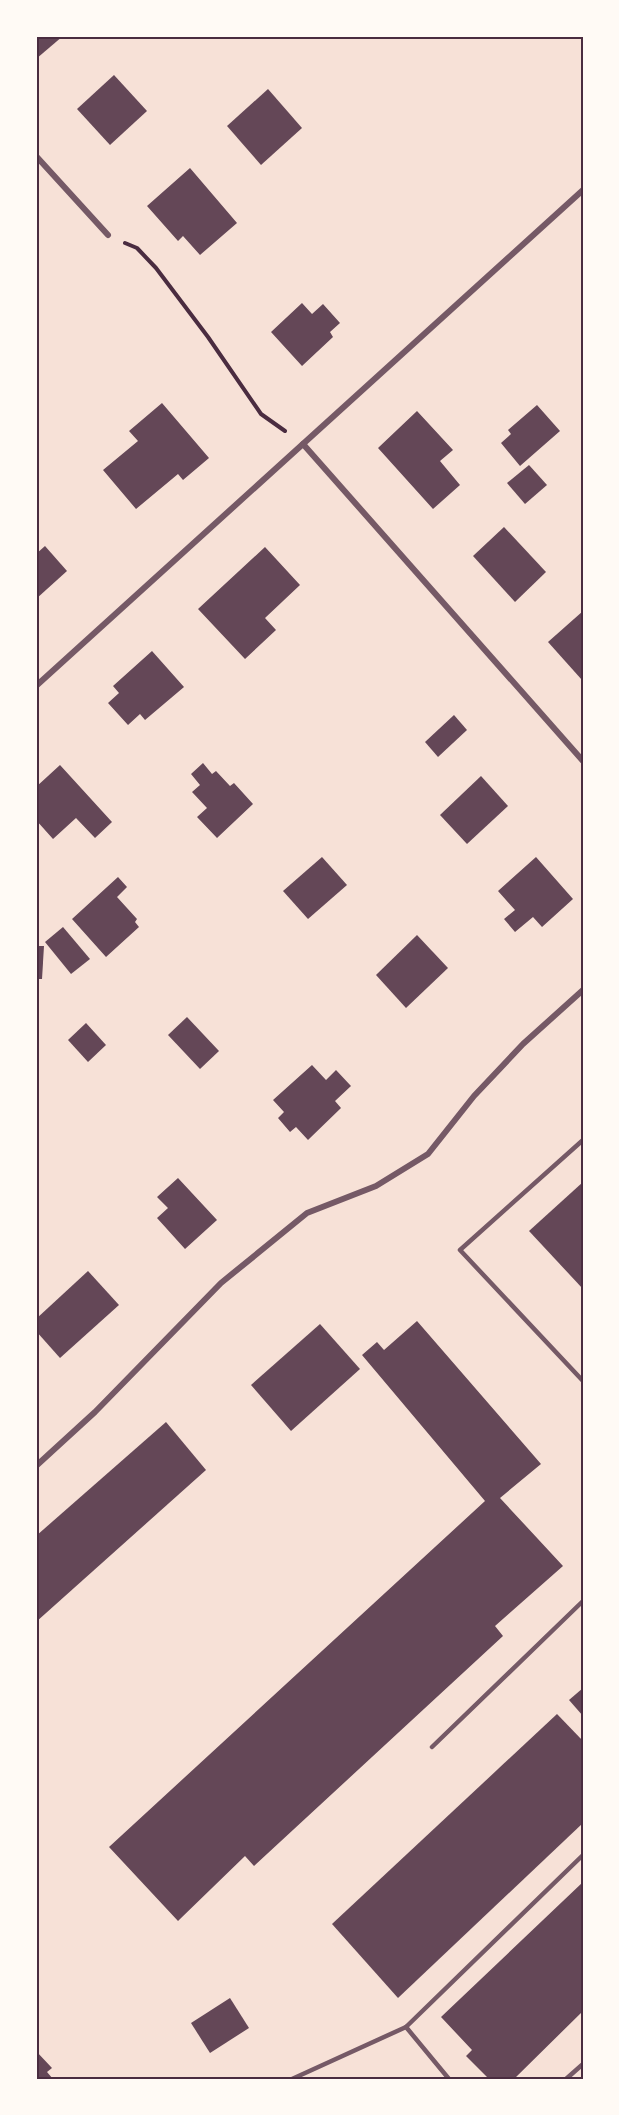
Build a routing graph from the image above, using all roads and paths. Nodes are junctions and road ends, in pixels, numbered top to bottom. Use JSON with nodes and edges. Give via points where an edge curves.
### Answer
{"nodes":[{"id":1,"x":36,"y":156,"type":"edge"},
{"id":2,"x":583,"y":190,"type":"edge"},
{"id":3,"x":108,"y":235,"type":"joint"},
{"id":4,"x":303,"y":444,"type":"junction"},
{"id":5,"x":36,"y":686,"type":"edge"},
{"id":6,"x":583,"y":761,"type":"edge"},
{"id":7,"x":583,"y":990,"type":"edge"},
{"id":8,"x":583,"y":1140,"type":"edge"},
{"id":9,"x":583,"y":1381,"type":"edge"},
{"id":10,"x":36,"y":1466,"type":"edge"},
{"id":11,"x":583,"y":1601,"type":"edge"},
{"id":12,"x":432,"y":1747,"type":"dead end"},
{"id":13,"x":583,"y":1855,"type":"edge"},
{"id":14,"x":406,"y":2027,"type":"junction"},
{"id":15,"x":583,"y":2064,"type":"edge"},
{"id":16,"x":292,"y":2079,"type":"edge"},
{"id":17,"x":449,"y":2079,"type":"edge"},
{"id":18,"x":566,"y":2079,"type":"edge"}],
"edges":[{"from":1,"to":3,"type":"street"},
{"from":2,"to":4,"type":"street"},
{"from":3,"to":4,"type":"path","via":[[137,248],[156,268],[261,414]]},
{"from":4,"to":5,"type":"street"},
{"from":4,"to":6,"type":"street"},
{"from":7,"to":10,"type":"street","via":[[482,1087],[428,1154],[376,1186],[307,1213],[222,1283]]},
{"from":8,"to":9,"type":"lane","via":[[460,1250]]},
{"from":11,"to":12,"type":"lane"},
{"from":13,"to":14,"type":"lane"},
{"from":14,"to":16,"type":"lane"},
{"from":14,"to":17,"type":"lane"},
{"from":15,"to":18,"type":"lane"}]}
